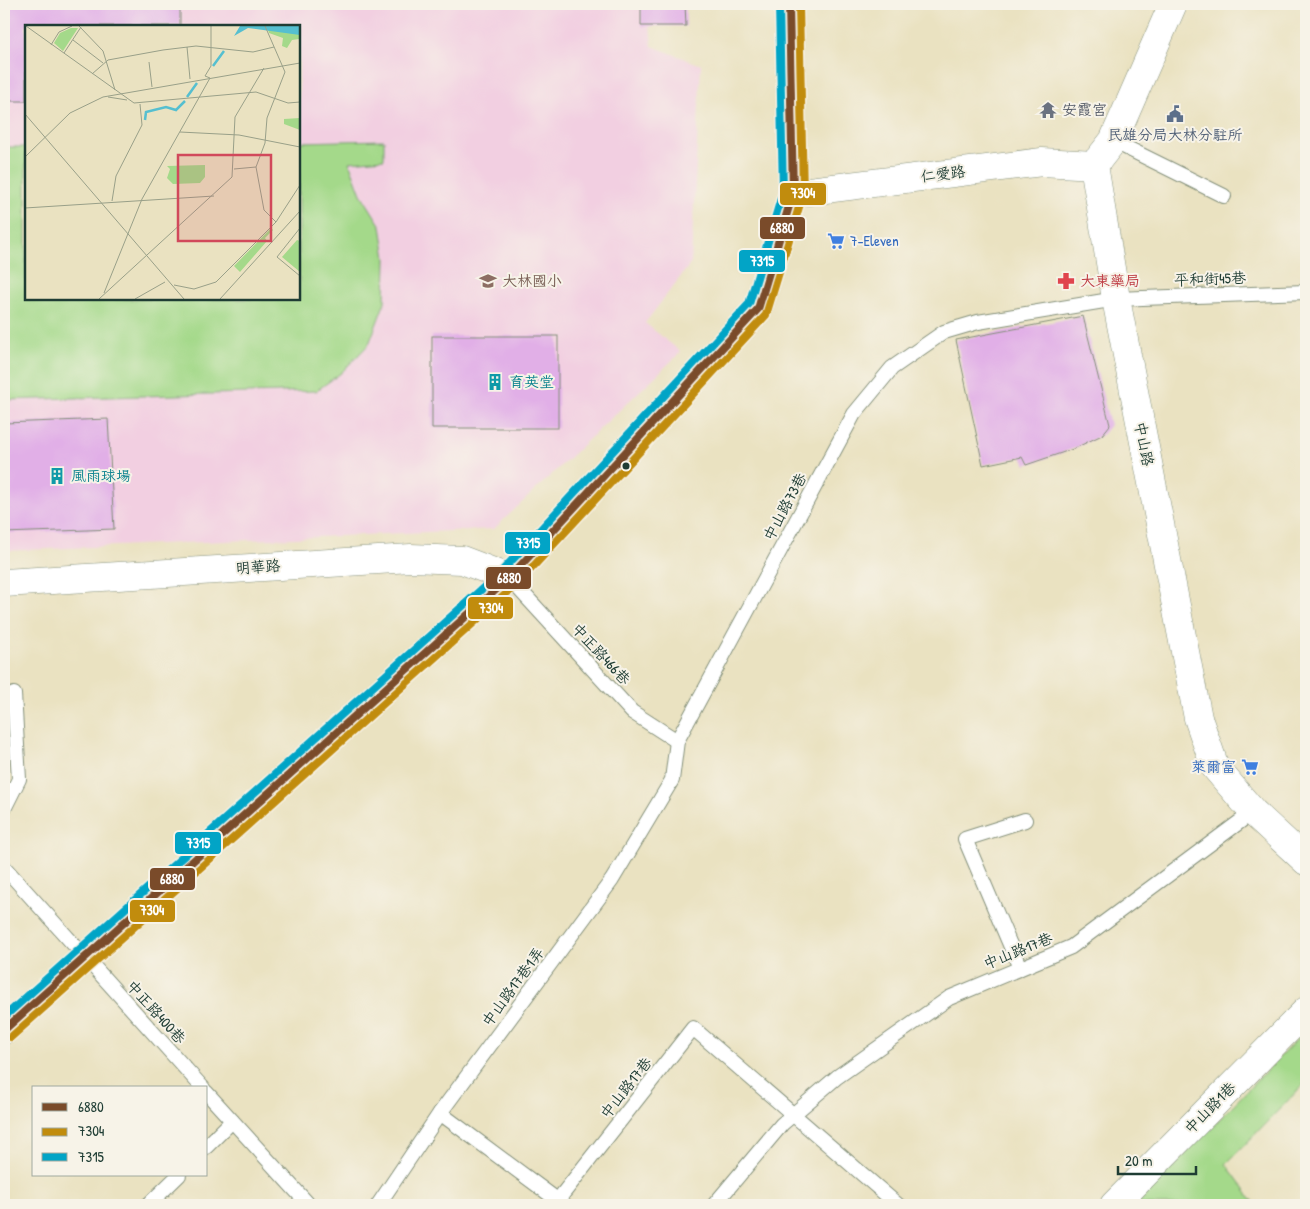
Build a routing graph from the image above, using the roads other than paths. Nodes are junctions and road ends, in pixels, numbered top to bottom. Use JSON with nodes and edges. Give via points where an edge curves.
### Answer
{"nodes":[{"id":1,"x":789,"y":4,"type":"edge"},
{"id":2,"x":1173,"y":4,"type":"edge"},
{"id":3,"x":1113,"y":142,"type":"junction"},
{"id":4,"x":1094,"y":166,"type":"junction"},
{"id":5,"x":793,"y":193,"type":"junction"},
{"id":6,"x":1224,"y":196,"type":"dead end"},
{"id":7,"x":1306,"y":292,"type":"edge"},
{"id":8,"x":1116,"y":299,"type":"junction"},
{"id":9,"x":509,"y":578,"type":"junction"},
{"id":10,"x":4,"y":583,"type":"edge"},
{"id":11,"x":14,"y":694,"type":"dead end"},
{"id":12,"x":677,"y":741,"type":"junction"},
{"id":13,"x":4,"y":809,"type":"edge"},
{"id":14,"x":1254,"y":812,"type":"junction"},
{"id":15,"x":1025,"y":820,"type":"dead end"},
{"id":16,"x":1306,"y":861,"type":"edge"},
{"id":17,"x":4,"y":867,"type":"edge"},
{"id":18,"x":612,"y":880,"type":"joint"},
{"id":19,"x":86,"y":958,"type":"junction"},
{"id":20,"x":1020,"y":968,"type":"junction"},
{"id":21,"x":1306,"y":1011,"type":"edge"},
{"id":22,"x":4,"y":1030,"type":"edge"},
{"id":23,"x":201,"y":1086,"type":"edge"},
{"id":24,"x":208,"y":1094,"type":"edge"},
{"id":25,"x":440,"y":1113,"type":"junction"},
{"id":26,"x":793,"y":1115,"type":"junction"},
{"id":27,"x":232,"y":1120,"type":"junction"},
{"id":28,"x":208,"y":1145,"type":"edge"},
{"id":29,"x":178,"y":1176,"type":"edge"},
{"id":30,"x":558,"y":1204,"type":"edge"},
{"id":31,"x":148,"y":1205,"type":"edge"},
{"id":32,"x":309,"y":1205,"type":"edge"},
{"id":33,"x":378,"y":1205,"type":"edge"},
{"id":34,"x":714,"y":1205,"type":"edge"},
{"id":35,"x":898,"y":1205,"type":"edge"},
{"id":36,"x":1114,"y":1205,"type":"edge"}],
"edges":[{"from":1,"to":5,"type":"street"},
{"from":2,"to":3,"type":"street"},
{"from":3,"to":4,"type":"street"},
{"from":3,"to":6,"type":"lane"},
{"from":4,"to":5,"type":"street","name":"仁愛路","via":[[1042,162]]},
{"from":4,"to":8,"type":"street","name":"中山路"},
{"from":5,"to":9,"type":"street","via":[[758,309]]},
{"from":7,"to":8,"type":"lane","name":"平和街45巷"},
{"from":8,"to":12,"type":"lane","name":"中山路73巷","via":[[978,322],[944,332],[892,368],[854,414]]},
{"from":8,"to":14,"type":"street","name":"中山路","via":[[1198,718],[1215,767]]},
{"from":9,"to":10,"type":"street","name":"明華路","via":[[462,560],[411,558]]},
{"from":9,"to":12,"type":"lane","name":"中正路466巷","via":[[632,712]]},
{"from":9,"to":19,"type":"street"},
{"from":11,"to":13,"type":"lane","via":[[19,779]]},
{"from":12,"to":18,"type":"lane","name":"中山路73巷","via":[[672,780]]},
{"from":14,"to":16,"type":"street","name":"中山路"},
{"from":14,"to":20,"type":"lane","name":"中山路17巷","via":[[1071,947]]},
{"from":15,"to":20,"type":"lane","via":[[965,839]]},
{"from":17,"to":19,"type":"lane","name":"中正路400巷"},
{"from":18,"to":25,"type":"lane","name":"中山路17巷1弄"},
{"from":19,"to":22,"type":"street"},
{"from":19,"to":23,"type":"lane","name":"中正路400巷"},
{"from":20,"to":26,"type":"lane","name":"中山路17巷","via":[[949,998],[837,1077]]},
{"from":21,"to":36,"type":"street","name":"中山路1巷"},
{"from":24,"to":27,"type":"lane"},
{"from":25,"to":30,"type":"lane"},
{"from":25,"to":33,"type":"lane","name":"中山路17巷1弄"},
{"from":26,"to":30,"type":"lane","name":"中山路17巷","via":[[693,1028]]},
{"from":26,"to":34,"type":"lane","name":"中山路17巷"},
{"from":26,"to":35,"type":"lane","name":"中山路17巷"},
{"from":27,"to":28,"type":"lane"},
{"from":27,"to":32,"type":"lane"},
{"from":29,"to":31,"type":"lane"}]}
